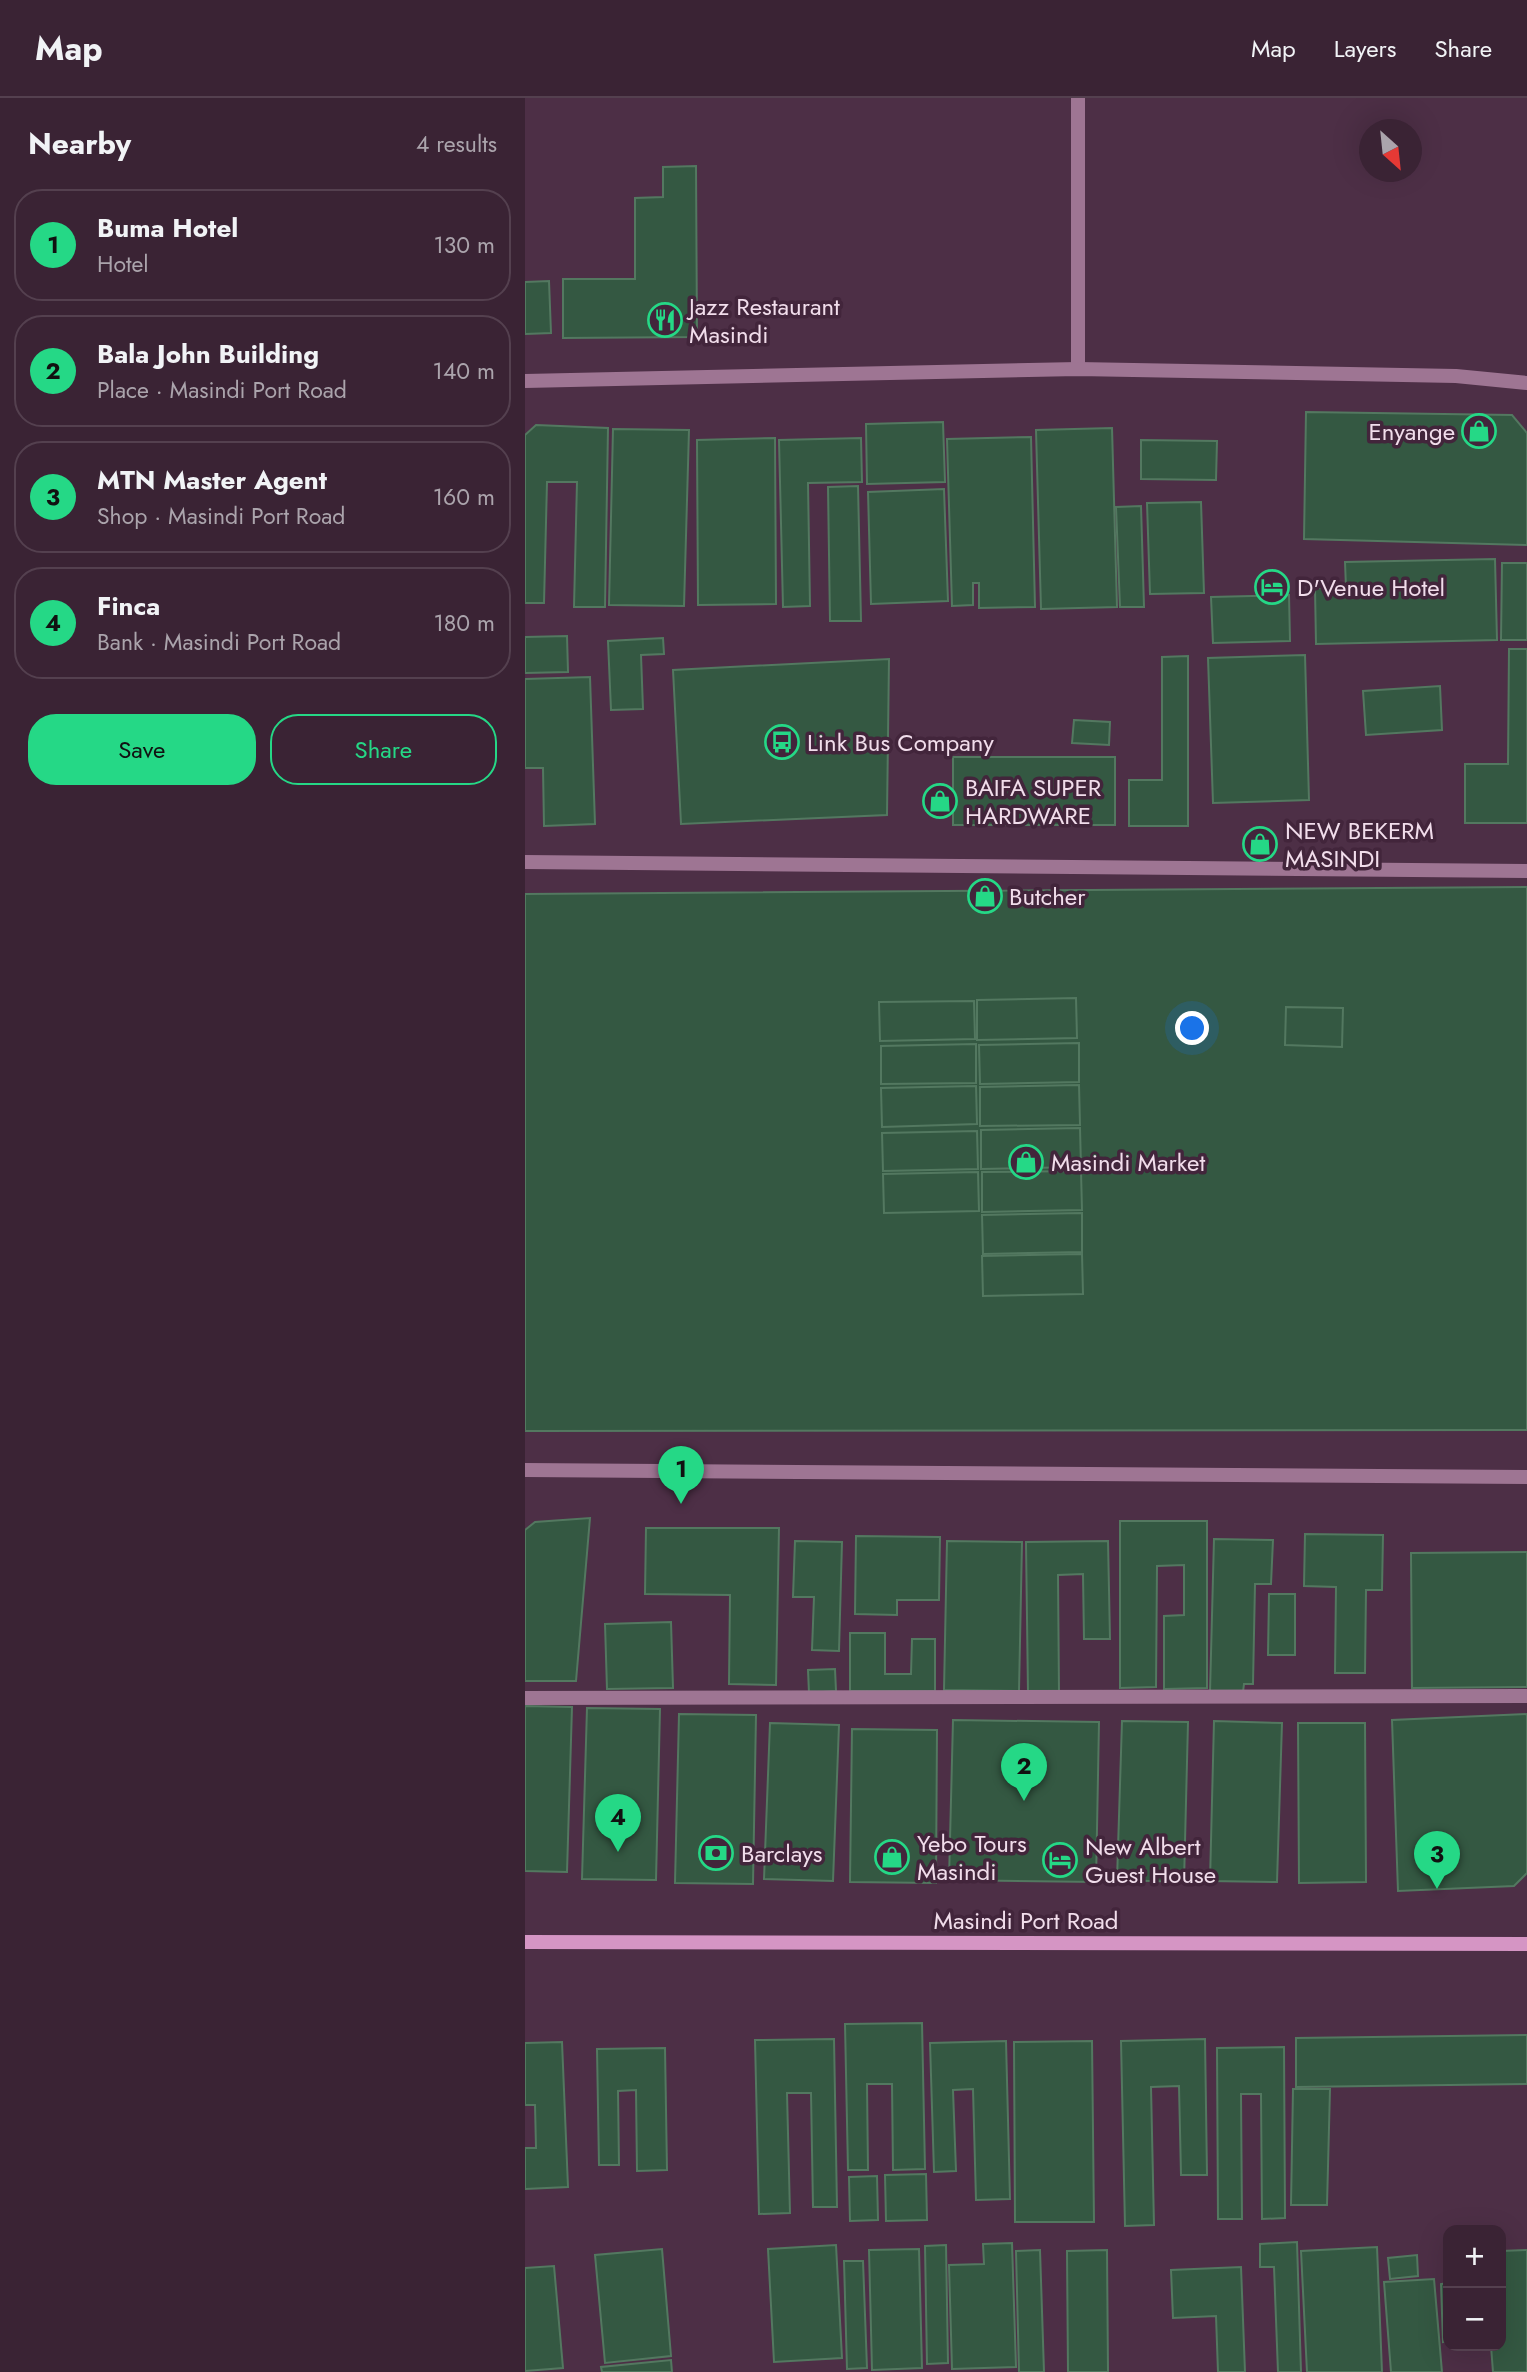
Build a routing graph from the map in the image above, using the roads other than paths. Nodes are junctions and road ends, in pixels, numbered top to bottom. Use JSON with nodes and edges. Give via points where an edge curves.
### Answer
{"nodes":[{"id":1,"x":1078,"y":98,"type":"edge"},
{"id":2,"x":1078,"y":369,"type":"junction"},
{"id":3,"x":525,"y":381,"type":"edge"},
{"id":4,"x":1527,"y":383,"type":"edge"},
{"id":5,"x":525,"y":862,"type":"edge"},
{"id":6,"x":1527,"y":871,"type":"edge"},
{"id":7,"x":525,"y":1470,"type":"edge"},
{"id":8,"x":1527,"y":1477,"type":"edge"},
{"id":9,"x":1527,"y":1696,"type":"edge"},
{"id":10,"x":525,"y":1698,"type":"edge"},
{"id":11,"x":525,"y":1942,"type":"edge"},
{"id":12,"x":1527,"y":1944,"type":"edge"}],
"edges":[{"from":1,"to":2,"type":"street"},
{"from":2,"to":3,"type":"street"},
{"from":2,"to":4,"type":"street","via":[[1456,376]]},
{"from":5,"to":6,"type":"street"},
{"from":7,"to":8,"type":"street"},
{"from":9,"to":10,"type":"street"},
{"from":11,"to":12,"type":"main road","name":"Masindi Port Road"}]}
